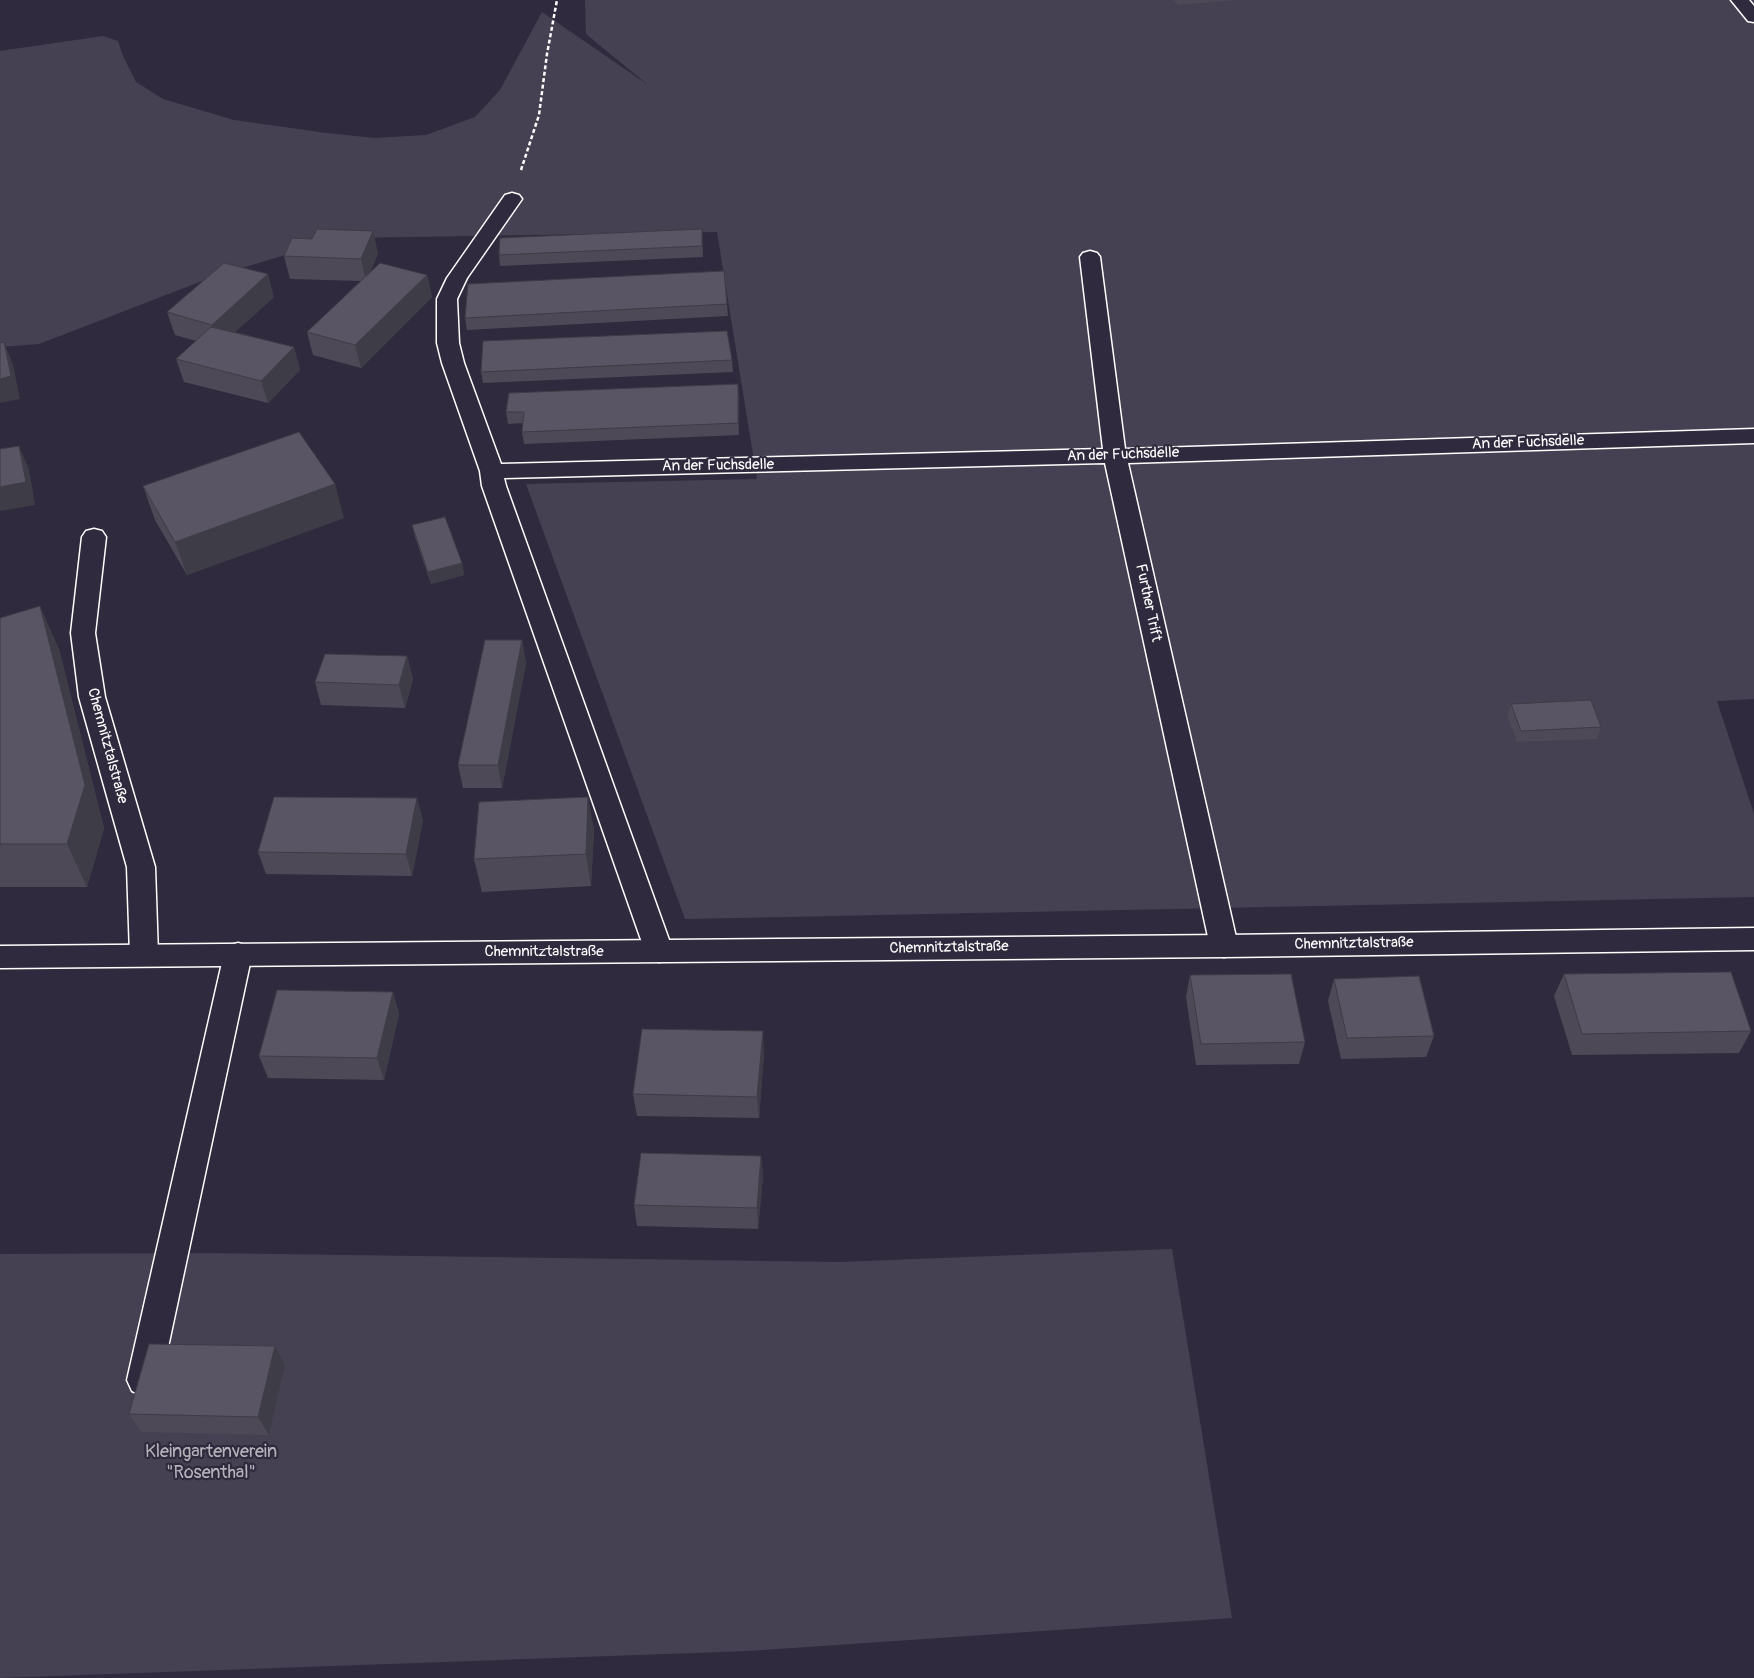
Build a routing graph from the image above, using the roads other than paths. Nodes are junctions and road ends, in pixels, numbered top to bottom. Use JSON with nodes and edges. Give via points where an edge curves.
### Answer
{"nodes":[{"id":1,"x":1740,"y":0,"type":"edge"},
{"id":2,"x":1754,"y":17,"type":"edge"},
{"id":3,"x":512,"y":198,"type":"road end"},
{"id":4,"x":1090,"y":257,"type":"dead end"},
{"id":5,"x":1754,"y":436,"type":"edge"},
{"id":6,"x":1115,"y":456,"type":"junction"},
{"id":7,"x":492,"y":471,"type":"junction"},
{"id":8,"x":94,"y":537,"type":"dead end"},
{"id":9,"x":1754,"y":939,"type":"edge"},
{"id":10,"x":1224,"y":946,"type":"junction"},
{"id":11,"x":659,"y":951,"type":"junction"},
{"id":12,"x":238,"y":954,"type":"junction"},
{"id":13,"x":144,"y":955,"type":"junction"},
{"id":14,"x":0,"y":957,"type":"edge"},
{"id":15,"x":143,"y":1384,"type":"edge"}],
"edges":[{"from":1,"to":2,"type":"main road"},
{"from":3,"to":7,"type":"main road","via":[[457,278],[447,299],[448,343],[453,363]]},
{"from":4,"to":6,"type":"main road","name":"Further Trift"},
{"from":5,"to":6,"type":"main road","name":"An der Fuchsdelle"},
{"from":6,"to":7,"type":"main road","name":"An der Fuchsdelle"},
{"from":6,"to":10,"type":"main road","name":"Further Trift"},
{"from":7,"to":11,"type":"main road","via":[[498,496]]},
{"from":8,"to":13,"type":"main road","name":"Chemnitztalstraße","via":[[82,573],[76,634],[141,867]]},
{"from":9,"to":10,"type":"main road","name":"Chemnitztalstraße"},
{"from":10,"to":11,"type":"main road","name":"Chemnitztalstraße"},
{"from":11,"to":12,"type":"main road","name":"Chemnitztalstraße"},
{"from":12,"to":13,"type":"main road","name":"Chemnitztalstraße"},
{"from":12,"to":15,"type":"main road"},
{"from":13,"to":14,"type":"main road","name":"Chemnitztalstraße"}]}
